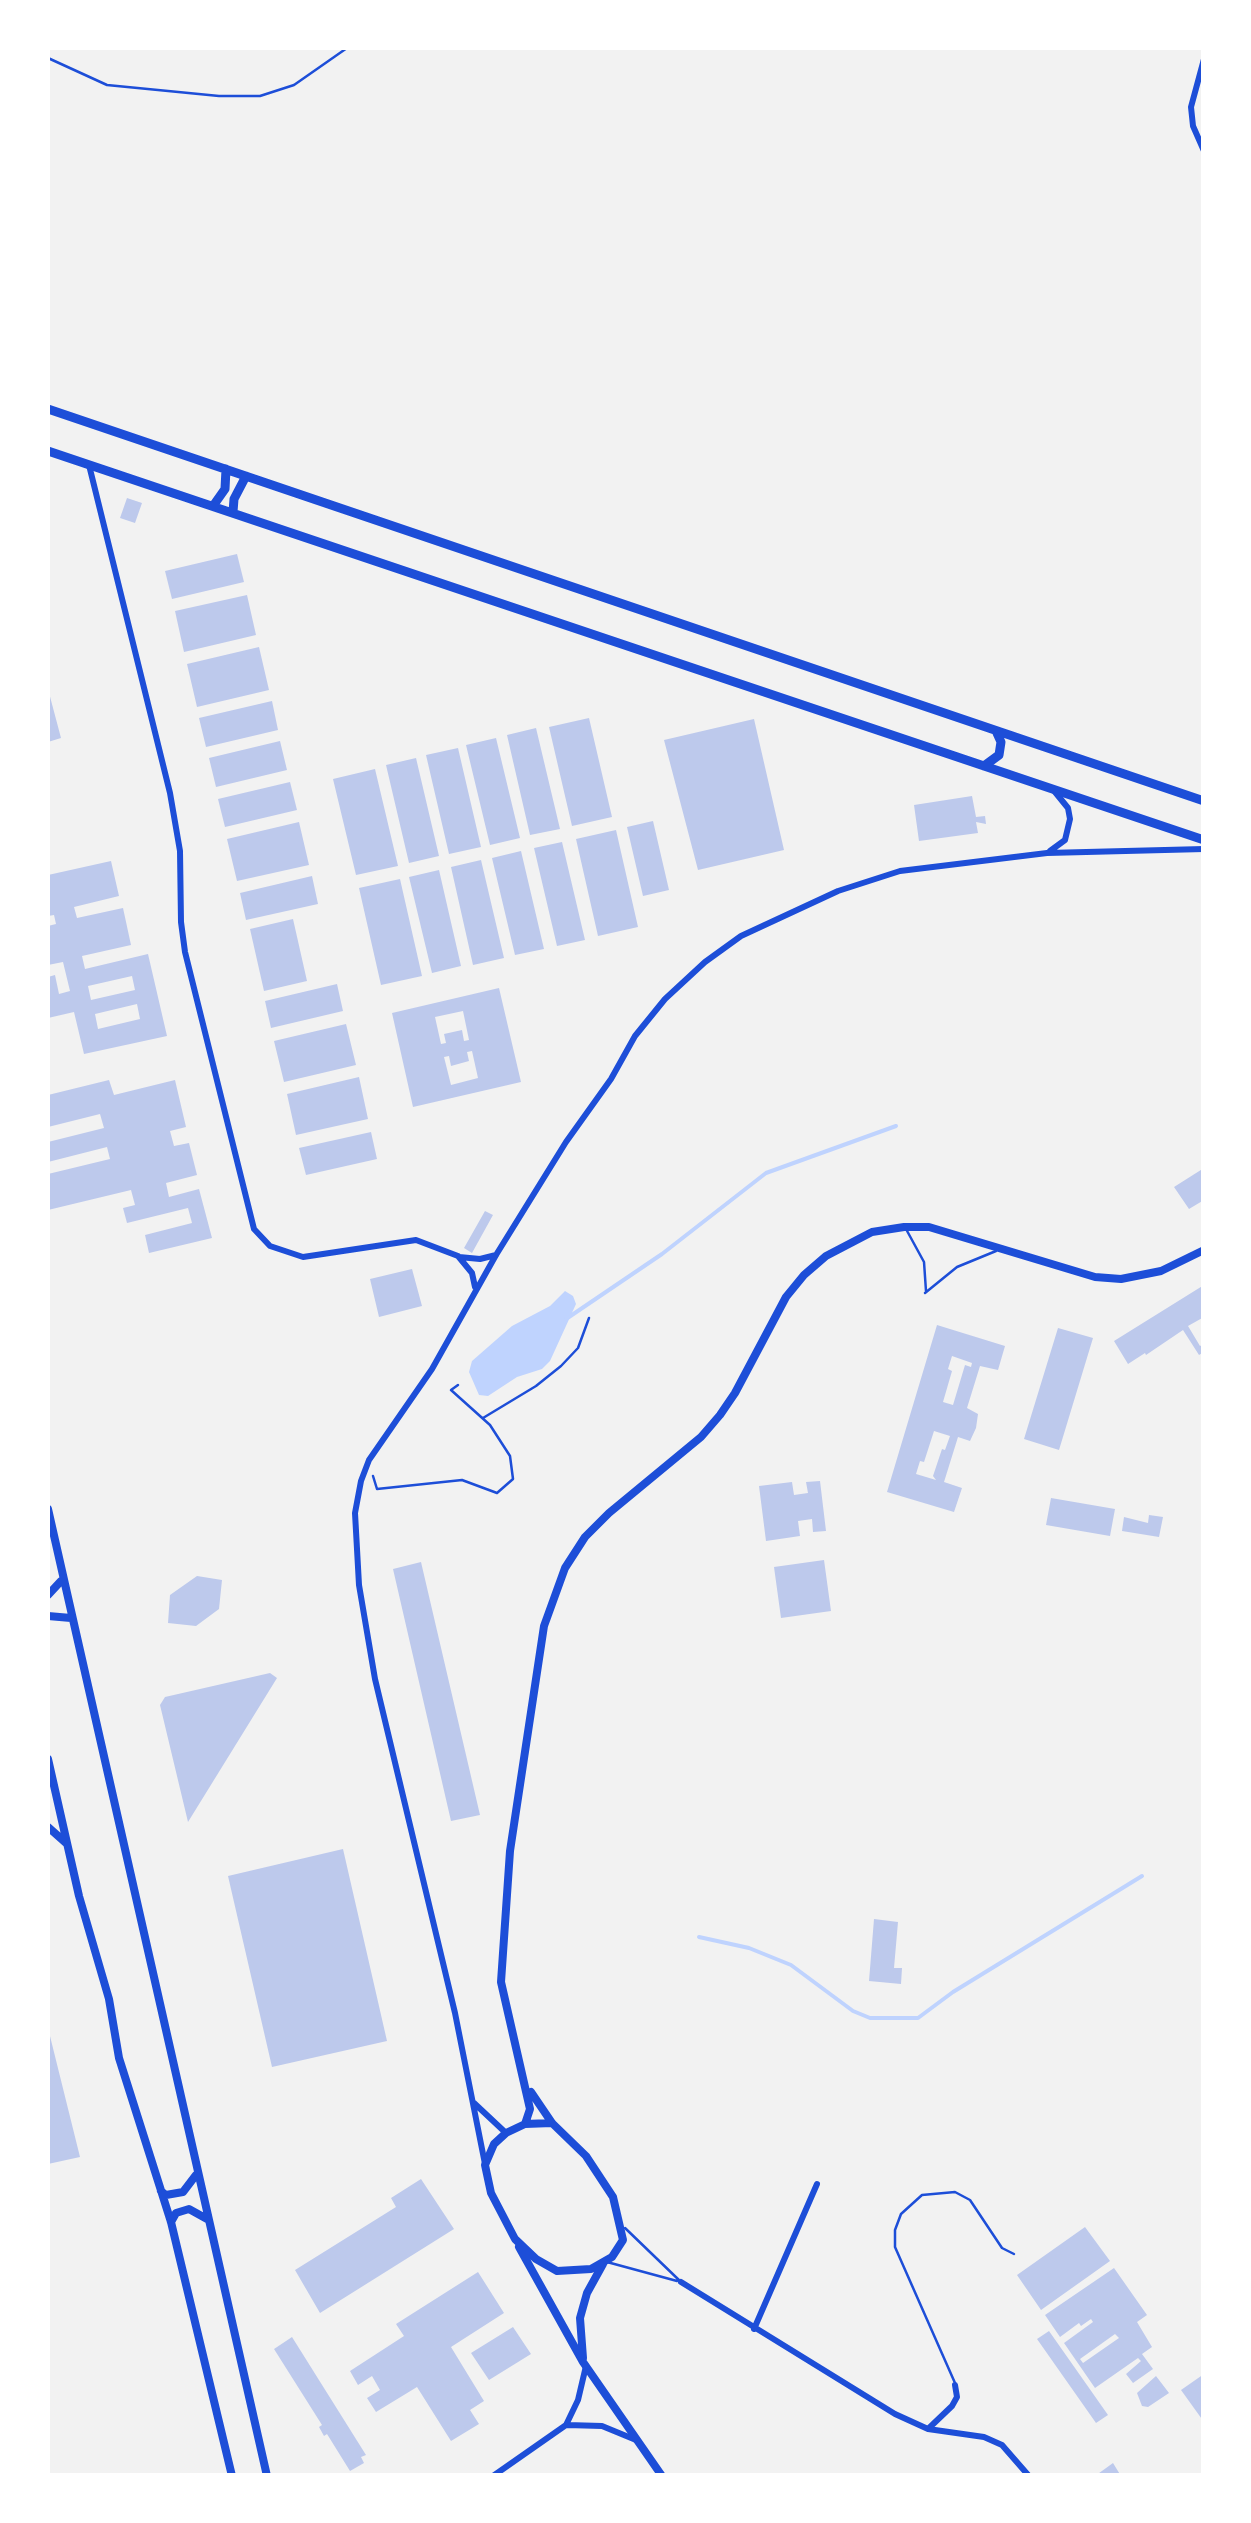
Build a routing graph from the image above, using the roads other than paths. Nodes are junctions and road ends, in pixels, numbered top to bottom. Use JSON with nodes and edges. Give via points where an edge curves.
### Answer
{"nodes":[{"id":1,"x":347,"y":48,"type":"edge"},
{"id":2,"x":48,"y":58,"type":"edge"},
{"id":3,"x":1204,"y":60,"type":"edge"},
{"id":4,"x":1201,"y":138,"type":"edge"},
{"id":5,"x":1204,"y":151,"type":"edge"},
{"id":6,"x":48,"y":409,"type":"edge"},
{"id":7,"x":48,"y":451,"type":"edge"},
{"id":8,"x":89,"y":465,"type":"junction"},
{"id":9,"x":226,"y":469,"type":"junction"},
{"id":10,"x":246,"y":476,"type":"junction"},
{"id":11,"x":213,"y":506,"type":"junction"},
{"id":12,"x":233,"y":512,"type":"junction"},
{"id":13,"x":996,"y":731,"type":"junction"},
{"id":14,"x":984,"y":766,"type":"junction"},
{"id":15,"x":1050,"y":788,"type":"junction"},
{"id":16,"x":1204,"y":800,"type":"edge"},
{"id":17,"x":1204,"y":840,"type":"edge"},
{"id":18,"x":1204,"y":849,"type":"edge"},
{"id":19,"x":1047,"y":853,"type":"junction"},
{"id":20,"x":904,"y":1226,"type":"junction"},
{"id":21,"x":1002,"y":1249,"type":"junction"},
{"id":22,"x":1204,"y":1250,"type":"edge"},
{"id":23,"x":496,"y":1255,"type":"junction"},
{"id":24,"x":458,"y":1256,"type":"junction"},
{"id":25,"x":476,"y":1290,"type":"junction"},
{"id":26,"x":48,"y":1510,"type":"edge"},
{"id":27,"x":62,"y":1580,"type":"junction"},
{"id":28,"x":48,"y":1596,"type":"edge"},
{"id":29,"x":48,"y":1616,"type":"edge"},
{"id":30,"x":72,"y":1618,"type":"junction"},
{"id":31,"x":48,"y":1758,"type":"edge"},
{"id":32,"x":48,"y":1826,"type":"edge"},
{"id":33,"x":66,"y":1843,"type":"junction"},
{"id":34,"x":525,"y":2079,"type":"junction"},
{"id":35,"x":474,"y":2102,"type":"junction"},
{"id":36,"x":552,"y":2123,"type":"junction"},
{"id":37,"x":526,"y":2124,"type":"junction"},
{"id":38,"x":506,"y":2133,"type":"junction"},
{"id":39,"x":485,"y":2165,"type":"junction"},
{"id":40,"x":198,"y":2172,"type":"junction"},
{"id":41,"x":817,"y":2184,"type":"dead end"},
{"id":42,"x":161,"y":2191,"type":"junction"},
{"id":43,"x":170,"y":2222,"type":"junction"},
{"id":44,"x":210,"y":2223,"type":"junction"},
{"id":45,"x":621,"y":2225,"type":"junction"},
{"id":46,"x":515,"y":2238,"type":"junction"},
{"id":47,"x":1014,"y":2254,"type":"dead end"},
{"id":48,"x":604,"y":2263,"type":"junction"},
{"id":49,"x":681,"y":2282,"type":"junction"},
{"id":50,"x":754,"y":2329,"type":"junction"},
{"id":51,"x":585,"y":2364,"type":"junction"},
{"id":52,"x":955,"y":2385,"type":"joint"},
{"id":53,"x":566,"y":2425,"type":"junction"},
{"id":54,"x":928,"y":2429,"type":"junction"},
{"id":55,"x":638,"y":2440,"type":"junction"},
{"id":56,"x":232,"y":2476,"type":"edge"},
{"id":57,"x":267,"y":2476,"type":"edge"},
{"id":58,"x":493,"y":2476,"type":"edge"},
{"id":59,"x":662,"y":2476,"type":"edge"},
{"id":60,"x":1028,"y":2476,"type":"edge"}],
"edges":[{"from":1,"to":2,"type":"lane","via":[[294,85],[260,96],[107,85]]},
{"from":3,"to":4,"type":"street","via":[[1191,108]]},
{"from":4,"to":5,"type":"street"},
{"from":6,"to":9,"type":"main road"},
{"from":7,"to":8,"type":"main road"},
{"from":8,"to":11,"type":"main road"},
{"from":8,"to":24,"type":"street","via":[[170,793],[185,952],[254,1229],[270,1246],[303,1256],[408,1239]]},
{"from":9,"to":10,"type":"main road"},
{"from":9,"to":11,"type":"main road","via":[[225,489]]},
{"from":10,"to":12,"type":"main road"},
{"from":10,"to":13,"type":"main road"},
{"from":11,"to":12,"type":"main road"},
{"from":12,"to":14,"type":"main road"},
{"from":13,"to":14,"type":"main road","via":[[999,755]]},
{"from":13,"to":16,"type":"main road"},
{"from":14,"to":15,"type":"main road"},
{"from":15,"to":17,"type":"main road"},
{"from":15,"to":19,"type":"street","via":[[1070,819],[1065,840]]},
{"from":18,"to":19,"type":"street"},
{"from":19,"to":23,"type":"street","via":[[900,870],[741,936],[704,962],[634,1036]]},
{"from":20,"to":21,"type":"street"},
{"from":20,"to":21,"type":"lane","via":[[924,1262],[926,1293],[957,1268]]},
{"from":20,"to":34,"type":"street","via":[[872,1232],[804,1274],[720,1415],[608,1513],[564,1568],[544,1626],[504,1924],[504,2001]]},
{"from":21,"to":22,"type":"street","via":[[1121,1280],[1161,1271]]},
{"from":23,"to":24,"type":"street"},
{"from":23,"to":25,"type":"street"},
{"from":24,"to":25,"type":"street"},
{"from":25,"to":35,"type":"street","via":[[369,1460],[355,1512],[374,1678]]},
{"from":26,"to":27,"type":"street"},
{"from":27,"to":28,"type":"street"},
{"from":27,"to":30,"type":"street"},
{"from":29,"to":30,"type":"street"},
{"from":30,"to":40,"type":"street"},
{"from":31,"to":33,"type":"street"},
{"from":32,"to":33,"type":"street"},
{"from":33,"to":42,"type":"street","via":[[119,2058]]},
{"from":34,"to":36,"type":"street"},
{"from":34,"to":37,"type":"street"},
{"from":35,"to":38,"type":"street"},
{"from":35,"to":39,"type":"street"},
{"from":36,"to":37,"type":"street"},
{"from":36,"to":45,"type":"street","via":[[595,2170]]},
{"from":37,"to":38,"type":"street"},
{"from":38,"to":39,"type":"street"},
{"from":39,"to":46,"type":"street","via":[[491,2193]]},
{"from":40,"to":42,"type":"street","via":[[183,2192]]},
{"from":40,"to":44,"type":"street"},
{"from":41,"to":50,"type":"street"},
{"from":42,"to":43,"type":"street"},
{"from":43,"to":44,"type":"street","via":[[189,2209]]},
{"from":43,"to":56,"type":"street"},
{"from":44,"to":57,"type":"street"},
{"from":45,"to":48,"type":"street","via":[[622,2240]]},
{"from":45,"to":49,"type":"lane"},
{"from":46,"to":48,"type":"street","via":[[557,2271]]},
{"from":46,"to":51,"type":"street"},
{"from":47,"to":52,"type":"lane","via":[[1002,2248],[970,2200],[955,2192],[922,2195],[901,2214],[896,2247]]},
{"from":48,"to":49,"type":"lane"},
{"from":48,"to":51,"type":"street","via":[[580,2318]]},
{"from":49,"to":50,"type":"street"},
{"from":50,"to":54,"type":"street"},
{"from":51,"to":53,"type":"street"},
{"from":51,"to":55,"type":"street"},
{"from":52,"to":54,"type":"street","via":[[952,2406]]},
{"from":53,"to":55,"type":"street","via":[[602,2426]]},
{"from":53,"to":58,"type":"street"},
{"from":54,"to":60,"type":"street","via":[[1002,2445]]},
{"from":55,"to":59,"type":"street"}]}
